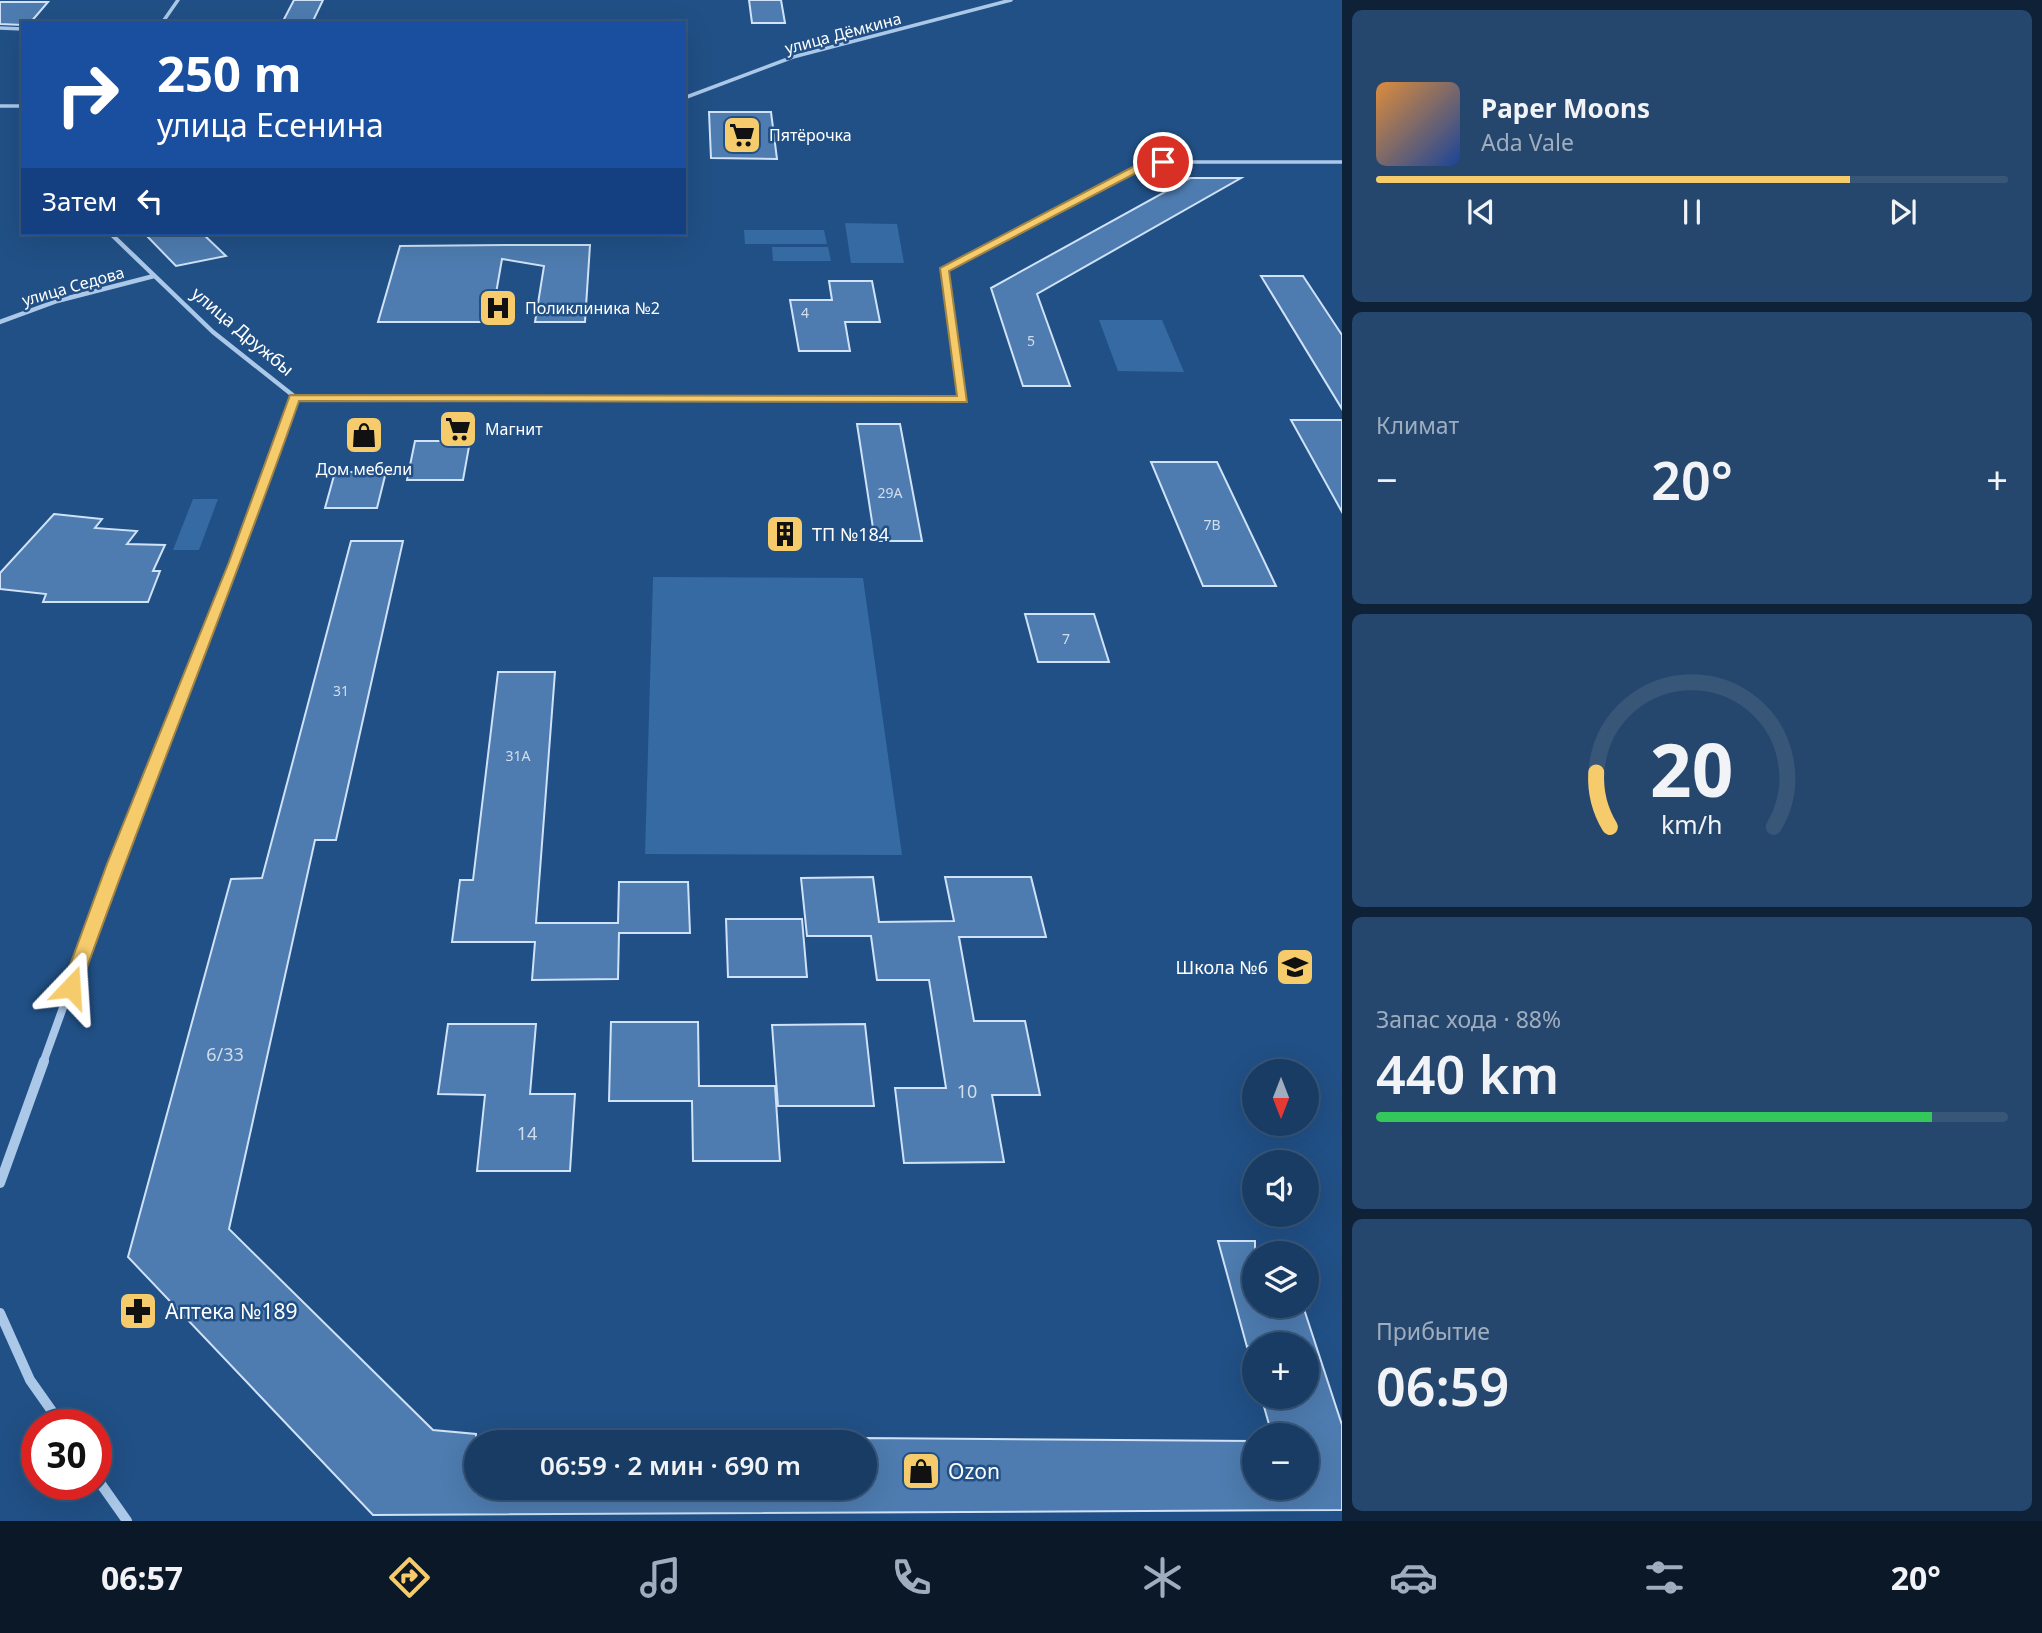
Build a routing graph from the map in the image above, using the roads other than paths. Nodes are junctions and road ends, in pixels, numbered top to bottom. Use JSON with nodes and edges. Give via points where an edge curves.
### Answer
{"nodes":[{"id":1,"x":177,"y":0,"type":"edge"},
{"id":2,"x":1011,"y":0,"type":"edge"},
{"id":3,"x":163,"y":21,"type":"edge"},
{"id":4,"x":0,"y":29,"type":"edge"},
{"id":5,"x":21,"y":29,"type":"edge"},
{"id":6,"x":686,"y":97,"type":"edge"},
{"id":7,"x":0,"y":106,"type":"edge"},
{"id":8,"x":21,"y":106,"type":"edge"},
{"id":9,"x":1342,"y":162,"type":"edge"},
{"id":10,"x":112,"y":235,"type":"edge"},
{"id":11,"x":154,"y":276,"type":"junction"},
{"id":12,"x":0,"y":322,"type":"edge"},
{"id":13,"x":295,"y":397,"type":"junction"},
{"id":14,"x":0,"y":1183,"type":"edge"},
{"id":15,"x":0,"y":1314,"type":"edge"},
{"id":16,"x":50,"y":1409,"type":"edge"},
{"id":17,"x":112,"y":1500,"type":"edge"},
{"id":18,"x":127,"y":1521,"type":"edge"}],
"edges":[{"from":1,"to":3,"type":"street"},
{"from":2,"to":6,"type":"street","name":"улица Дёмкина","via":[[793,57]]},
{"from":4,"to":5,"type":"street"},
{"from":7,"to":8,"type":"street"},
{"from":9,"to":13,"type":"street","via":[[1149,162],[943,270],[963,399]]},
{"from":10,"to":11,"type":"street","name":"улица Дружбы"},
{"from":11,"to":12,"type":"street","name":"улица Седова","via":[[57,301]]},
{"from":11,"to":13,"type":"street","name":"улица Дружбы","via":[[213,332]]},
{"from":13,"to":14,"type":"street","name":"улица Дружбы","via":[[219,605],[115,864]]},
{"from":15,"to":16,"type":"street","via":[[30,1380]]},
{"from":17,"to":18,"type":"street"}]}
